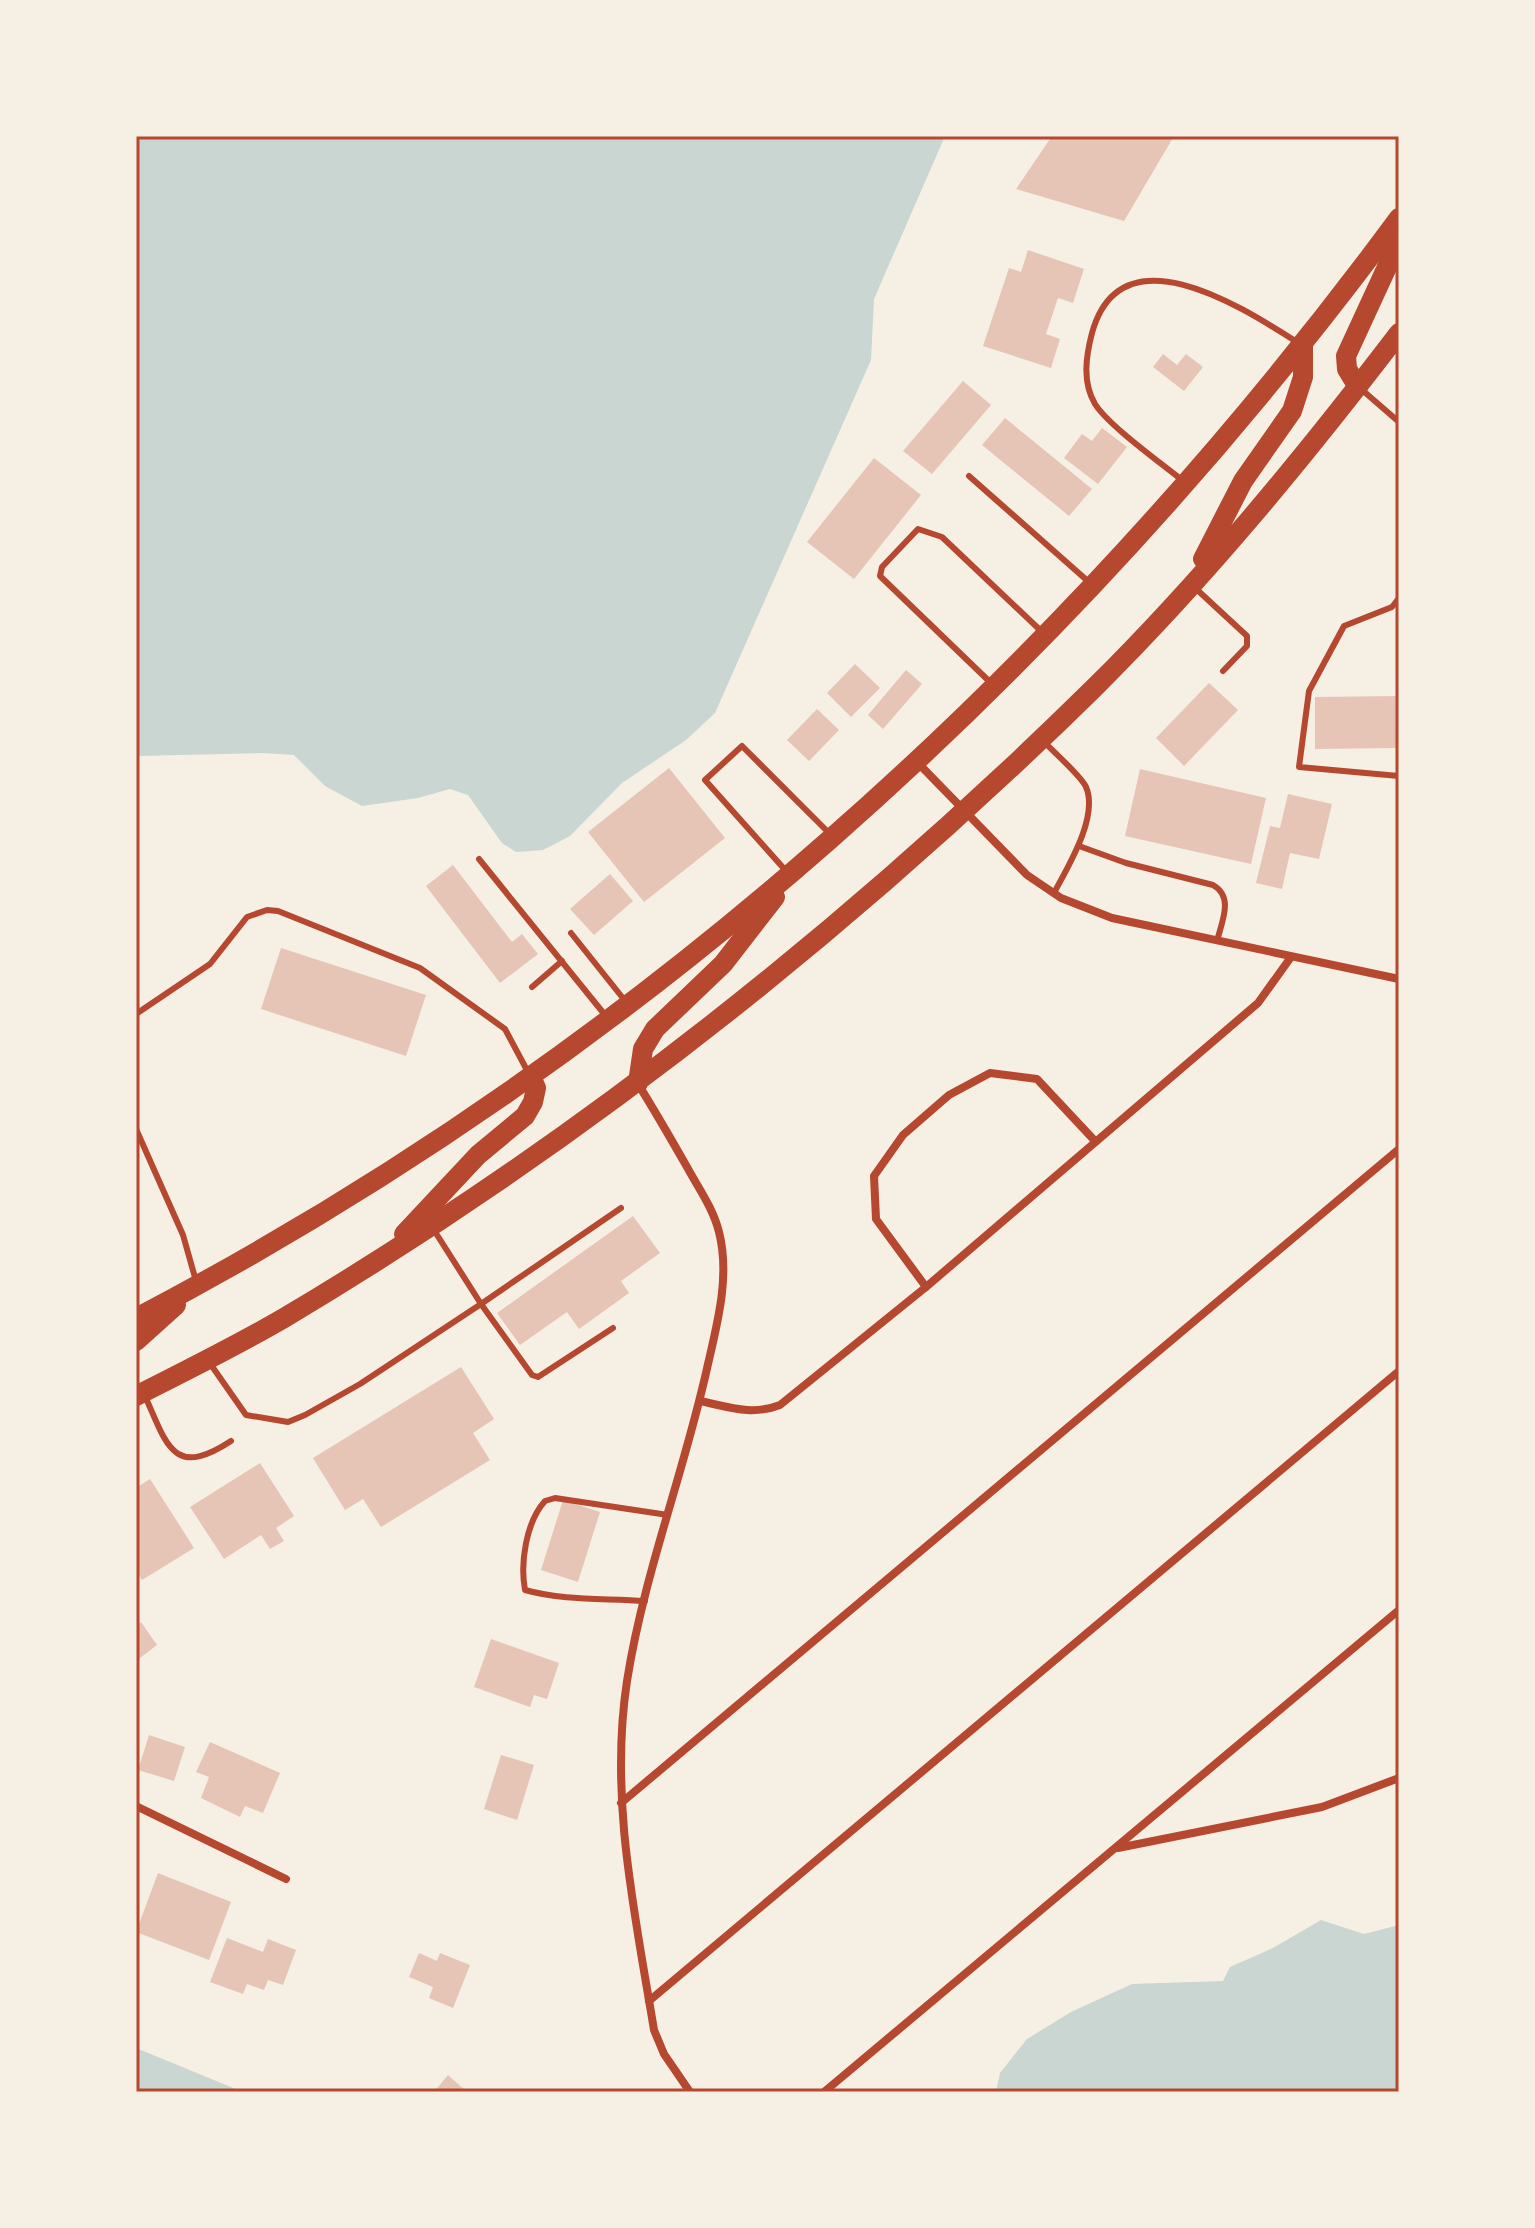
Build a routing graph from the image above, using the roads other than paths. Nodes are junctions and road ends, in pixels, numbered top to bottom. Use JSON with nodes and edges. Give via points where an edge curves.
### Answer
{"nodes":[{"id":1,"x":1399,"y":218,"type":"edge"},
{"id":2,"x":1399,"y":241,"type":"edge"},
{"id":3,"x":1399,"y":333,"type":"edge"},
{"id":4,"x":1303,"y":346,"type":"junction"},
{"id":5,"x":1358,"y":387,"type":"junction"},
{"id":6,"x":1399,"y":422,"type":"edge"},
{"id":7,"x":969,"y":476,"type":"dead end"},
{"id":8,"x":1186,"y":483,"type":"junction"},
{"id":9,"x":1191,"y":584,"type":"junction"},
{"id":10,"x":1093,"y":585,"type":"junction"},
{"id":11,"x":1399,"y":598,"type":"edge"},
{"id":12,"x":1046,"y":636,"type":"junction"},
{"id":13,"x":1223,"y":671,"type":"dead end"},
{"id":14,"x":994,"y":686,"type":"junction"},
{"id":15,"x":1041,"y":738,"type":"junction"},
{"id":16,"x":917,"y":762,"type":"junction"},
{"id":17,"x":1399,"y":776,"type":"edge"},
{"id":18,"x":963,"y":812,"type":"junction"},
{"id":19,"x":833,"y":837,"type":"junction"},
{"id":20,"x":1079,"y":846,"type":"junction"},
{"id":21,"x":479,"y":859,"type":"dead end"},
{"id":22,"x":793,"y":871,"type":"junction"},
{"id":23,"x":1054,"y":893,"type":"junction"},
{"id":24,"x":571,"y":933,"type":"dead end"},
{"id":25,"x":1217,"y":941,"type":"junction"},
{"id":26,"x":1291,"y":957,"type":"junction"},
{"id":27,"x":562,"y":961,"type":"junction"},
{"id":28,"x":1399,"y":979,"type":"edge"},
{"id":29,"x":532,"y":987,"type":"dead end"},
{"id":30,"x":628,"y":1004,"type":"junction"},
{"id":31,"x":136,"y":1014,"type":"edge"},
{"id":32,"x":608,"y":1019,"type":"junction"},
{"id":33,"x":531,"y":1077,"type":"junction"},
{"id":34,"x":638,"y":1083,"type":"junction"},
{"id":35,"x":136,"y":1129,"type":"edge"},
{"id":36,"x":1095,"y":1141,"type":"junction"},
{"id":37,"x":1399,"y":1149,"type":"edge"},
{"id":38,"x":621,"y":1208,"type":"dead end"},
{"id":39,"x":431,"y":1226,"type":"junction"},
{"id":40,"x":382,"y":1258,"type":"junction"},
{"id":41,"x":197,"y":1286,"type":"junction"},
{"id":42,"x":926,"y":1287,"type":"junction"},
{"id":43,"x":481,"y":1304,"type":"junction"},
{"id":44,"x":136,"y":1318,"type":"edge"},
{"id":45,"x":613,"y":1328,"type":"dead end"},
{"id":46,"x":136,"y":1341,"type":"edge"},
{"id":47,"x":207,"y":1359,"type":"junction"},
{"id":48,"x":1399,"y":1371,"type":"edge"},
{"id":49,"x":140,"y":1394,"type":"edge"},
{"id":50,"x":700,"y":1401,"type":"junction"},
{"id":51,"x":231,"y":1441,"type":"dead end"},
{"id":52,"x":669,"y":1515,"type":"junction"},
{"id":53,"x":645,"y":1601,"type":"junction"},
{"id":54,"x":1399,"y":1610,"type":"edge"},
{"id":55,"x":1399,"y":1778,"type":"edge"},
{"id":56,"x":621,"y":1803,"type":"junction"},
{"id":57,"x":136,"y":1806,"type":"edge"},
{"id":58,"x":1117,"y":1848,"type":"junction"},
{"id":59,"x":286,"y":1879,"type":"dead end"},
{"id":60,"x":649,"y":2001,"type":"junction"},
{"id":61,"x":690,"y":2092,"type":"edge"},
{"id":62,"x":824,"y":2092,"type":"edge"}],
"edges":[{"from":1,"to":4,"type":"main road"},
{"from":2,"to":5,"type":"main road","via":[[1346,356]]},
{"from":3,"to":5,"type":"main road"},
{"from":4,"to":8,"type":"main road"},
{"from":4,"to":8,"type":"lane","via":[[1237,304],[1185,284],[1155,280],[1123,287],[1108,300],[1088,349],[1086,385],[1096,406]]},
{"from":4,"to":9,"type":"main road","via":[[1303,377],[1292,411],[1243,481]]},
{"from":5,"to":6,"type":"lane"},
{"from":5,"to":9,"type":"main road"},
{"from":7,"to":10,"type":"lane"},
{"from":8,"to":10,"type":"main road"},
{"from":9,"to":13,"type":"lane","via":[[1247,636],[1247,646]]},
{"from":9,"to":15,"type":"main road"},
{"from":10,"to":12,"type":"main road"},
{"from":11,"to":17,"type":"lane","via":[[1392,607],[1344,626],[1309,691],[1299,767]]},
{"from":12,"to":14,"type":"main road"},
{"from":12,"to":14,"type":"lane","via":[[942,537],[918,529],[882,567],[880,576]]},
{"from":14,"to":16,"type":"main road"},
{"from":15,"to":18,"type":"main road"},
{"from":15,"to":20,"type":"lane","via":[[1086,786],[1088,808]]},
{"from":16,"to":18,"type":"street"},
{"from":16,"to":19,"type":"main road"},
{"from":18,"to":23,"type":"street","via":[[1027,875]]},
{"from":18,"to":34,"type":"main road","via":[[774,977]]},
{"from":19,"to":22,"type":"main road"},
{"from":19,"to":22,"type":"lane","via":[[742,746],[705,780]]},
{"from":20,"to":23,"type":"lane"},
{"from":20,"to":25,"type":"lane","via":[[1221,890],[1225,906]]},
{"from":21,"to":27,"type":"lane"},
{"from":22,"to":30,"type":"main road"},
{"from":22,"to":34,"type":"main road","via":[[723,964],[655,1029],[643,1049]]},
{"from":23,"to":25,"type":"street","via":[[1112,918]]},
{"from":24,"to":30,"type":"lane"},
{"from":25,"to":26,"type":"street"},
{"from":26,"to":28,"type":"street"},
{"from":26,"to":36,"type":"street","via":[[1258,1003]]},
{"from":27,"to":29,"type":"lane"},
{"from":27,"to":32,"type":"lane"},
{"from":30,"to":32,"type":"main road"},
{"from":31,"to":33,"type":"lane","via":[[210,964],[247,917],[278,911],[420,968],[505,1029]]},
{"from":32,"to":33,"type":"main road"},
{"from":33,"to":40,"type":"main road","via":[[536,1088],[525,1116],[478,1155]]},
{"from":33,"to":41,"type":"main road"},
{"from":34,"to":39,"type":"main road"},
{"from":34,"to":50,"type":"street","via":[[712,1209],[724,1259]]},
{"from":35,"to":41,"type":"lane","via":[[183,1235]]},
{"from":36,"to":42,"type":"street"},
{"from":36,"to":42,"type":"street","via":[[1037,1079],[990,1073],[949,1095],[903,1135],[874,1176],[876,1219]]},
{"from":37,"to":56,"type":"street"},
{"from":38,"to":43,"type":"lane"},
{"from":39,"to":40,"type":"main road"},
{"from":39,"to":43,"type":"lane"},
{"from":40,"to":47,"type":"main road"},
{"from":41,"to":44,"type":"main road"},
{"from":41,"to":46,"type":"main road"},
{"from":42,"to":50,"type":"street","via":[[780,1405],[748,1412]]},
{"from":43,"to":45,"type":"lane","via":[[538,1377]]},
{"from":43,"to":47,"type":"lane","via":[[360,1384],[288,1422],[246,1415]]},
{"from":47,"to":49,"type":"main road"},
{"from":48,"to":60,"type":"street"},
{"from":49,"to":51,"type":"lane","via":[[176,1454],[207,1456]]},
{"from":50,"to":52,"type":"street"},
{"from":52,"to":53,"type":"street"},
{"from":52,"to":53,"type":"lane","via":[[555,1498],[545,1501],[533,1519],[525,1590],[566,1599]]},
{"from":53,"to":56,"type":"street","via":[[627,1682]]},
{"from":54,"to":58,"type":"street"},
{"from":55,"to":58,"type":"street","via":[[1322,1807]]},
{"from":56,"to":60,"type":"street"},
{"from":57,"to":59,"type":"street"},
{"from":58,"to":62,"type":"street"},
{"from":60,"to":61,"type":"street","via":[[664,2054]]}]}
